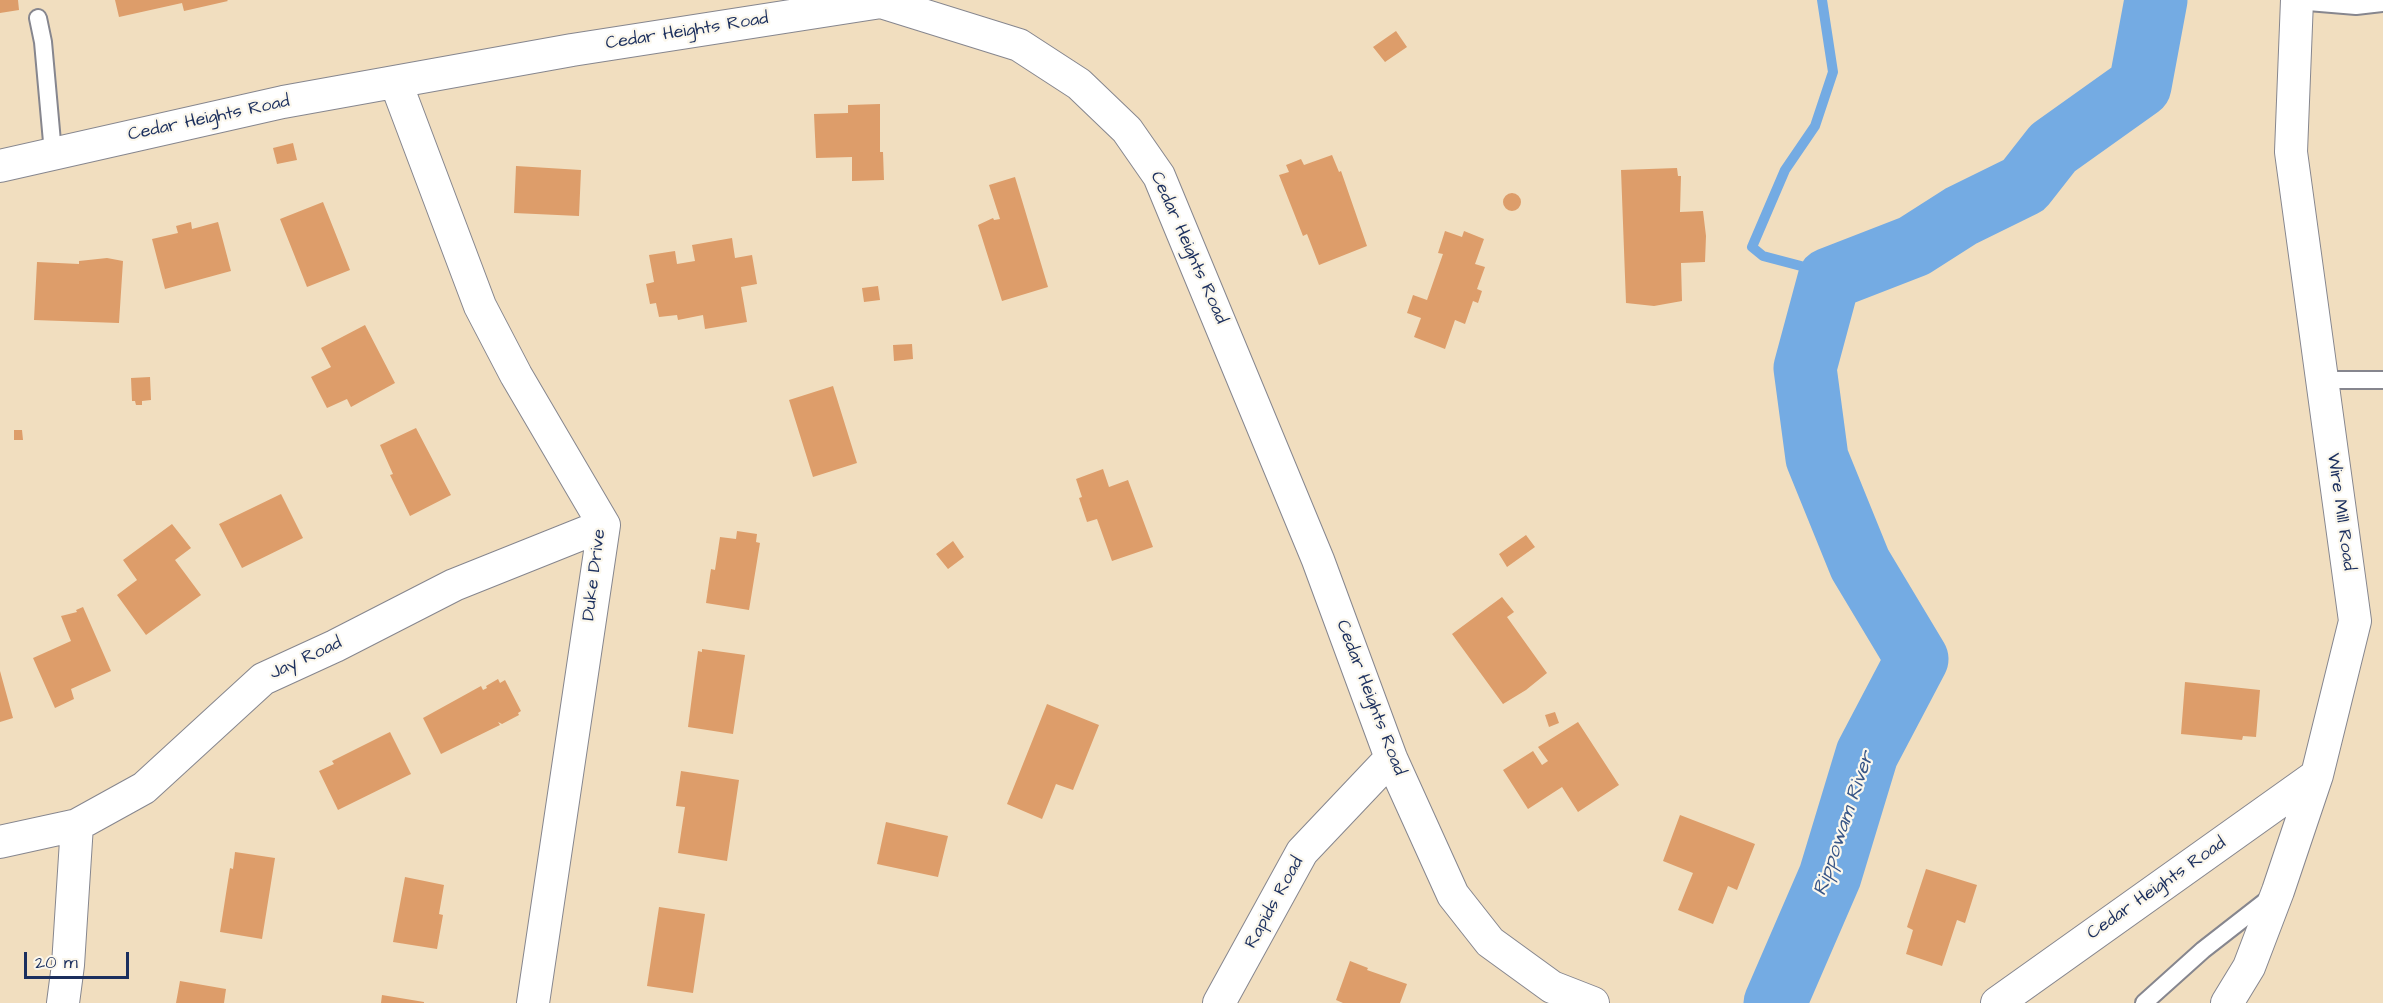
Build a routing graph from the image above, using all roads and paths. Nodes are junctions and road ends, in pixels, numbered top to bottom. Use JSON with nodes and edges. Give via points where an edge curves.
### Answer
{"nodes":[{"id":1,"x":881,"y":1,"type":"edge"},
{"id":2,"x":2297,"y":1,"type":"edge"},
{"id":3,"x":2383,"y":3,"type":"edge"},
{"id":4,"x":38,"y":18,"type":"dead end"},
{"id":5,"x":396,"y":83,"type":"junction"},
{"id":6,"x":53,"y":153,"type":"junction"},
{"id":7,"x":0,"y":166,"type":"edge"},
{"id":8,"x":2322,"y":380,"type":"junction"},
{"id":9,"x":2383,"y":380,"type":"edge"},
{"id":10,"x":604,"y":525,"type":"junction"},
{"id":11,"x":1391,"y":758,"type":"junction"},
{"id":12,"x":2317,"y":775,"type":"junction"},
{"id":13,"x":77,"y":825,"type":"junction"},
{"id":14,"x":0,"y":842,"type":"edge"},
{"id":15,"x":2278,"y":891,"type":"junction"},
{"id":16,"x":63,"y":1003,"type":"edge"},
{"id":17,"x":534,"y":1003,"type":"edge"},
{"id":18,"x":1219,"y":1003,"type":"edge"},
{"id":19,"x":1593,"y":1003,"type":"edge"},
{"id":20,"x":1997,"y":1003,"type":"edge"},
{"id":21,"x":2144,"y":1003,"type":"edge"},
{"id":22,"x":2227,"y":1003,"type":"edge"}],
"edges":[{"from":1,"to":5,"type":"street","name":"Cedar Heights Road","via":[[572,50]]},
{"from":1,"to":11,"type":"street","name":"Cedar Heights Road","via":[[1019,45],[1079,84],[1127,130],[1159,176],[1318,560]]},
{"from":2,"to":3,"type":"lane","via":[[2356,6]]},
{"from":2,"to":8,"type":"street","name":"Wire Mill Road","via":[[2291,152]]},
{"from":4,"to":6,"type":"lane"},
{"from":5,"to":6,"type":"street","name":"Cedar Heights Road","via":[[283,102]]},
{"from":5,"to":10,"type":"street","name":"Duke Drive","via":[[480,306]]},
{"from":6,"to":7,"type":"street","name":"Cedar Heights Road"},
{"from":8,"to":9,"type":"lane"},
{"from":8,"to":12,"type":"street","name":"Wire Mill Road","via":[[2355,621]]},
{"from":10,"to":13,"type":"street","name":"Jay Road","via":[[454,585],[263,679],[144,788]]},
{"from":10,"to":17,"type":"street","name":"Duke Drive"},
{"from":11,"to":18,"type":"street","name":"Rapids Road","via":[[1302,852]]},
{"from":11,"to":19,"type":"street","name":"Cedar Heights Road","via":[[1453,895],[1490,942],[1552,987]]},
{"from":12,"to":15,"type":"street","name":"Wire Mill Road"},
{"from":12,"to":20,"type":"street","name":"Cedar Heights Road"},
{"from":13,"to":14,"type":"street","name":"Jay Road"},
{"from":13,"to":16,"type":"street"},
{"from":15,"to":21,"type":"lane"},
{"from":15,"to":22,"type":"street","name":"Wire Mill Road","via":[[2248,967]]}]}
